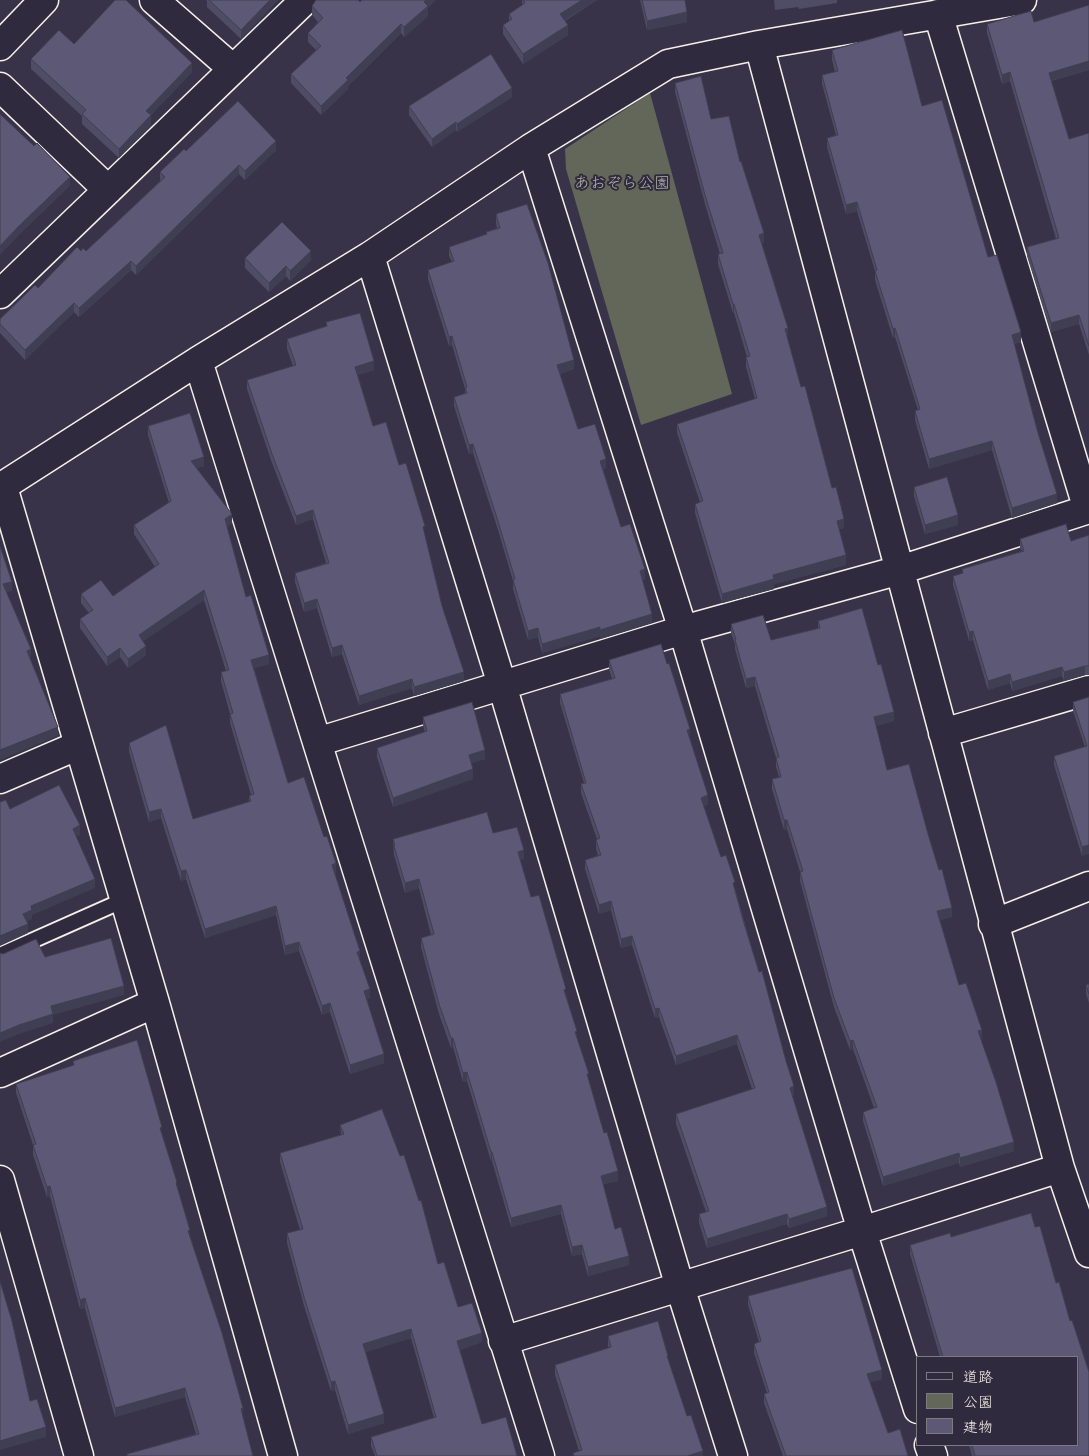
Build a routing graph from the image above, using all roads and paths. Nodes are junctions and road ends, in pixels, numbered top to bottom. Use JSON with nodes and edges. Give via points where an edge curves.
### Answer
{"nodes":[{"id":1,"x":44,"y":0,"type":"edge"},
{"id":2,"x":154,"y":0,"type":"edge"},
{"id":3,"x":305,"y":0,"type":"edge"},
{"id":4,"x":1022,"y":0,"type":"edge"},
{"id":5,"x":938,"y":14,"type":"junction"},
{"id":6,"x":759,"y":45,"type":"junction"},
{"id":7,"x":0,"y":46,"type":"edge"},
{"id":8,"x":233,"y":69,"type":"junction"},
{"id":9,"x":0,"y":87,"type":"edge"},
{"id":10,"x":531,"y":148,"type":"junction"},
{"id":11,"x":108,"y":190,"type":"junction"},
{"id":12,"x":370,"y":256,"type":"junction"},
{"id":13,"x":0,"y":294,"type":"edge"},
{"id":14,"x":198,"y":361,"type":"junction"},
{"id":15,"x":1,"y":487,"type":"edge"},
{"id":16,"x":1088,"y":510,"type":"edge"},
{"id":17,"x":900,"y":570,"type":"junction"},
{"id":18,"x":683,"y":630,"type":"junction"},
{"id":19,"x":502,"y":685,"type":"junction"},
{"id":20,"x":1089,"y":690,"type":"edge"},
{"id":21,"x":943,"y":733,"type":"junction"},
{"id":22,"x":317,"y":742,"type":"junction"},
{"id":23,"x":79,"y":745,"type":"junction"},
{"id":24,"x":0,"y":779,"type":"edge"},
{"id":25,"x":1089,"y":886,"type":"edge"},
{"id":26,"x":124,"y":900,"type":"junction"},
{"id":27,"x":993,"y":924,"type":"junction"},
{"id":28,"x":0,"y":954,"type":"edge"},
{"id":29,"x":154,"y":1003,"type":"junction"},
{"id":30,"x":0,"y":1073,"type":"edge"},
{"id":31,"x":1060,"y":1168,"type":"junction"},
{"id":32,"x":0,"y":1180,"type":"edge"},
{"id":33,"x":862,"y":1231,"type":"junction"},
{"id":34,"x":1089,"y":1253,"type":"edge"},
{"id":35,"x":680,"y":1287,"type":"junction"},
{"id":36,"x":504,"y":1341,"type":"junction"},
{"id":37,"x":916,"y":1403,"type":"edge"},
{"id":38,"x":79,"y":1456,"type":"edge"},
{"id":39,"x":283,"y":1456,"type":"edge"},
{"id":40,"x":540,"y":1456,"type":"edge"},
{"id":41,"x":733,"y":1456,"type":"edge"}],
"edges":[{"from":1,"to":7,"type":"street"},
{"from":2,"to":8,"type":"street"},
{"from":3,"to":8,"type":"street"},
{"from":4,"to":5,"type":"street"},
{"from":5,"to":6,"type":"street"},
{"from":5,"to":16,"type":"street"},
{"from":6,"to":10,"type":"street","via":[[668,64]]},
{"from":6,"to":17,"type":"street"},
{"from":8,"to":11,"type":"street"},
{"from":9,"to":11,"type":"street"},
{"from":10,"to":12,"type":"street"},
{"from":10,"to":18,"type":"street"},
{"from":11,"to":13,"type":"street"},
{"from":12,"to":14,"type":"street"},
{"from":12,"to":19,"type":"street"},
{"from":14,"to":15,"type":"street"},
{"from":14,"to":22,"type":"street"},
{"from":15,"to":23,"type":"street"},
{"from":16,"to":17,"type":"street"},
{"from":17,"to":18,"type":"street"},
{"from":17,"to":21,"type":"street"},
{"from":18,"to":19,"type":"street"},
{"from":18,"to":33,"type":"street"},
{"from":19,"to":22,"type":"street"},
{"from":19,"to":35,"type":"street"},
{"from":20,"to":21,"type":"street"},
{"from":21,"to":27,"type":"street"},
{"from":22,"to":36,"type":"street"},
{"from":23,"to":24,"type":"street"},
{"from":23,"to":26,"type":"street"},
{"from":25,"to":27,"type":"street"},
{"from":26,"to":28,"type":"lane"},
{"from":26,"to":29,"type":"street"},
{"from":27,"to":31,"type":"street"},
{"from":29,"to":30,"type":"street"},
{"from":29,"to":39,"type":"street"},
{"from":31,"to":33,"type":"street"},
{"from":31,"to":34,"type":"street"},
{"from":32,"to":38,"type":"street"},
{"from":33,"to":35,"type":"street"},
{"from":33,"to":37,"type":"street"},
{"from":35,"to":36,"type":"street"},
{"from":35,"to":41,"type":"street"},
{"from":36,"to":40,"type":"street"}]}
